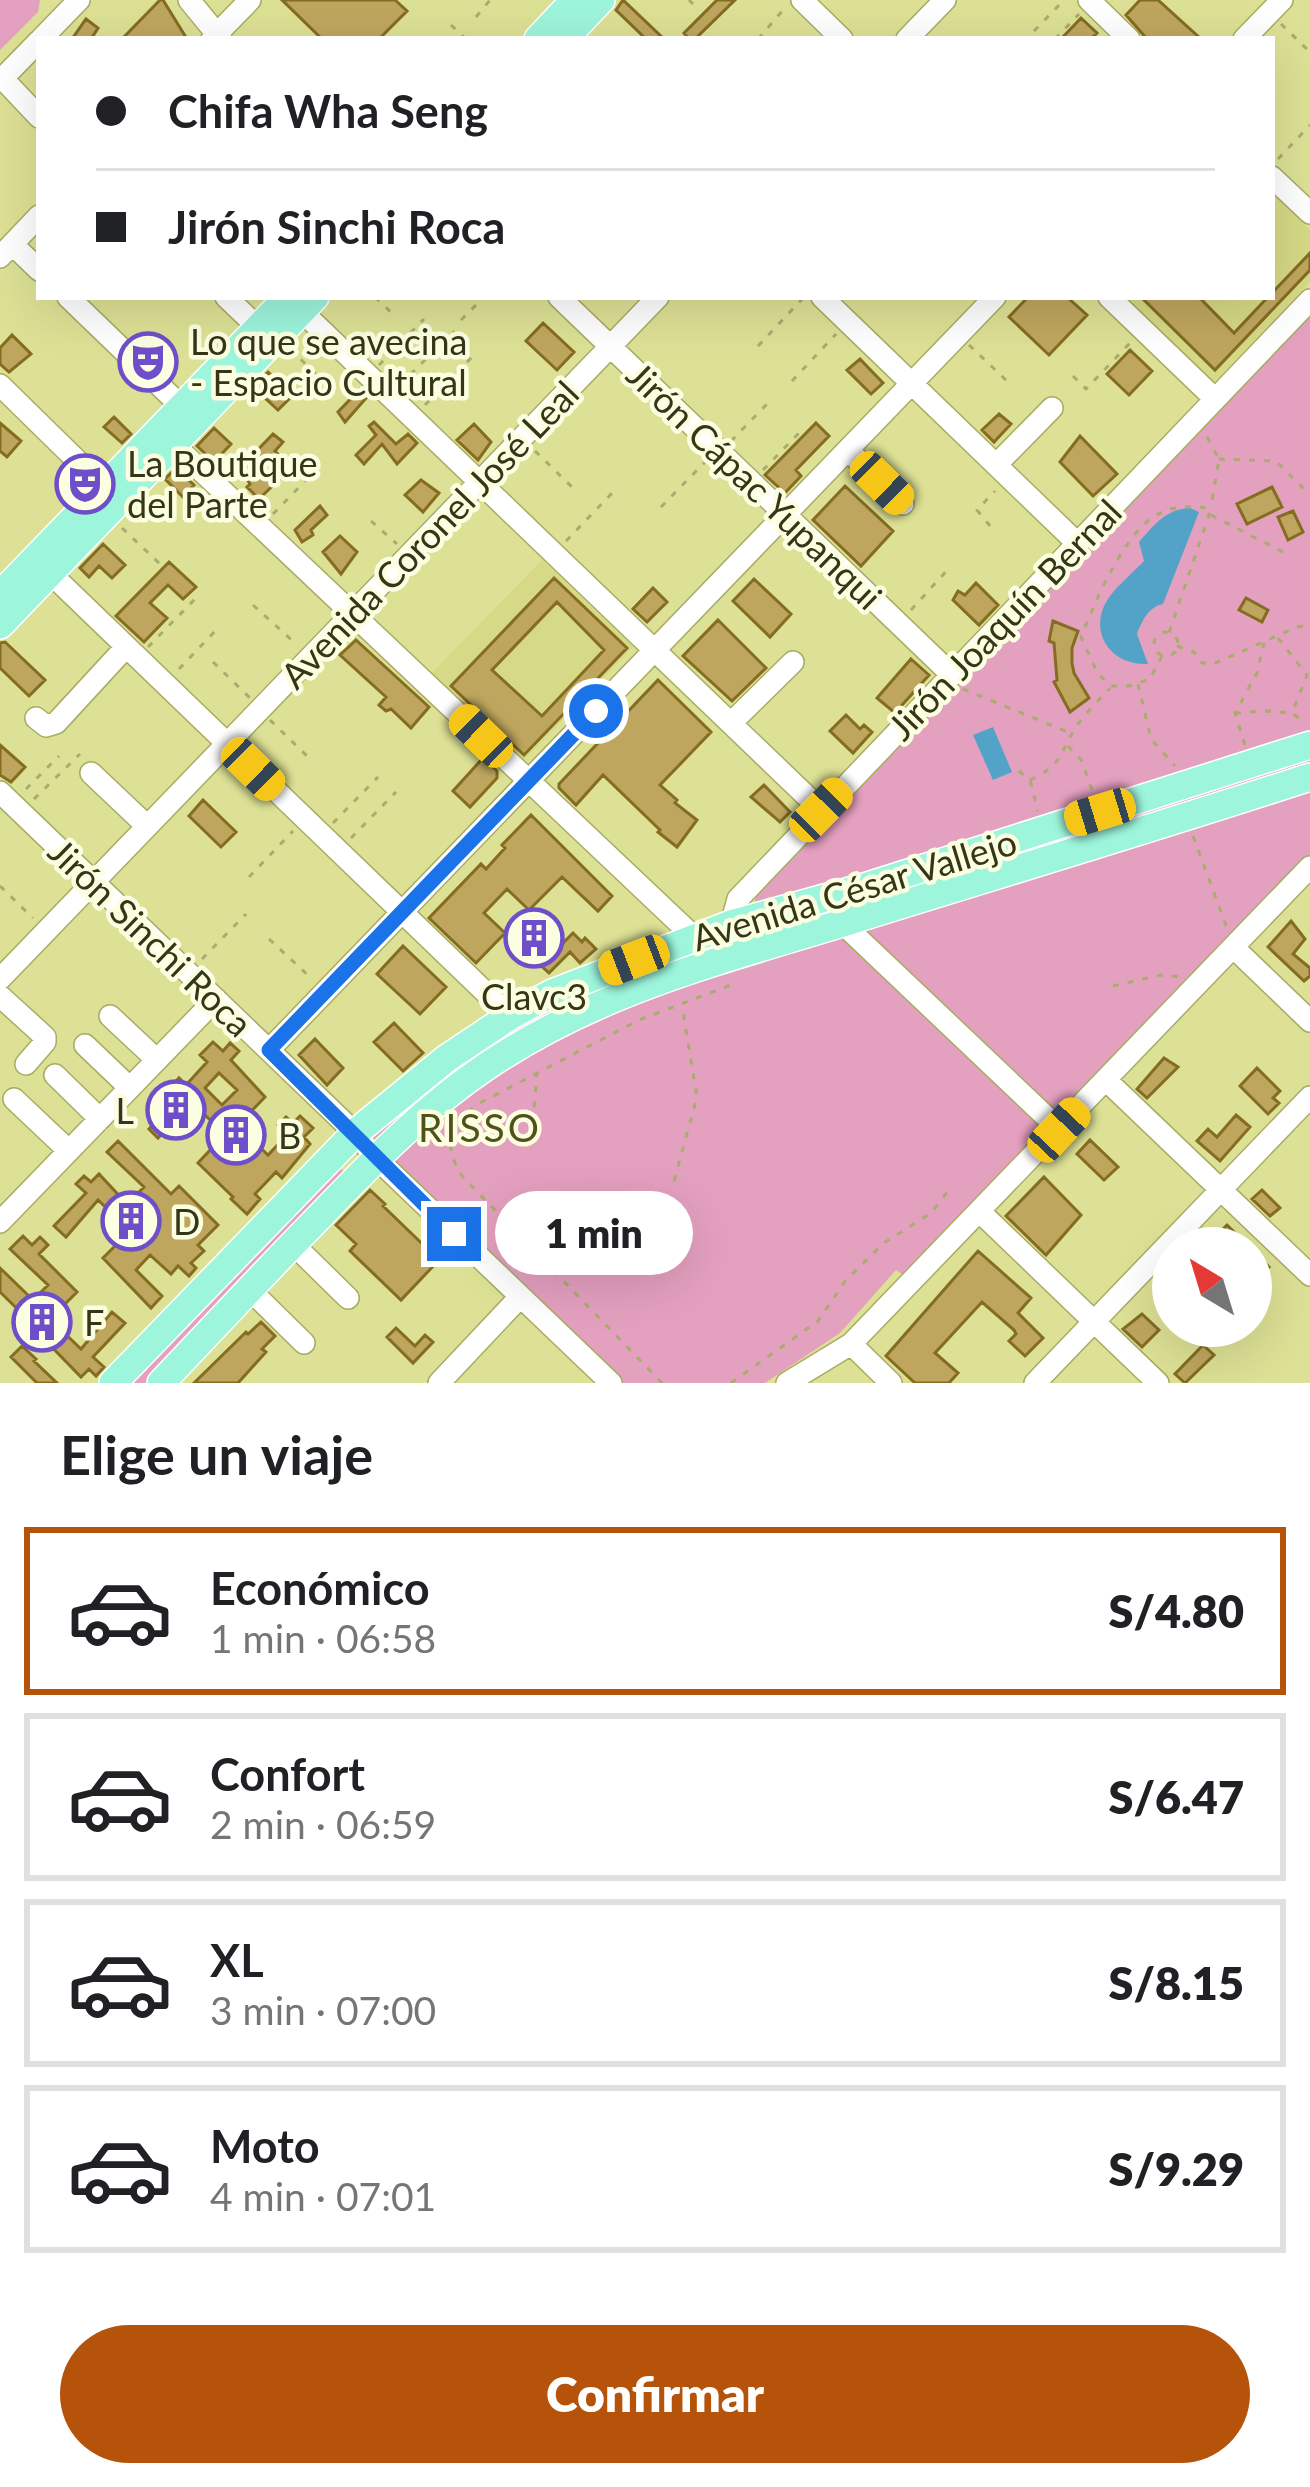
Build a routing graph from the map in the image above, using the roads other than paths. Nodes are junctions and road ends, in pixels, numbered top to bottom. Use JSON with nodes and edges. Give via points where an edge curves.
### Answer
{"nodes":[{"id":1,"x":79,"y":0,"type":"edge"},
{"id":2,"x":189,"y":0,"type":"edge"},
{"id":3,"x":250,"y":0,"type":"edge"},
{"id":4,"x":574,"y":0,"type":"edge"},
{"id":5,"x":602,"y":0,"type":"edge"},
{"id":6,"x":802,"y":0,"type":"edge"},
{"id":7,"x":945,"y":0,"type":"edge"},
{"id":8,"x":1090,"y":1,"type":"edge"},
{"id":9,"x":1276,"y":6,"type":"edge"},
{"id":10,"x":44,"y":36,"type":"edge"},
{"id":11,"x":216,"y":36,"type":"edge"},
{"id":12,"x":219,"y":36,"type":"edge"},
{"id":13,"x":541,"y":36,"type":"edge"},
{"id":14,"x":567,"y":36,"type":"edge"},
{"id":15,"x":839,"y":36,"type":"edge"},
{"id":16,"x":910,"y":36,"type":"edge"},
{"id":17,"x":1127,"y":36,"type":"edge"},
{"id":18,"x":1247,"y":36,"type":"edge"},
{"id":19,"x":36,"y":44,"type":"edge"},
{"id":20,"x":1,"y":80,"type":"edge"},
{"id":21,"x":36,"y":113,"type":"edge"},
{"id":22,"x":1275,"y":180,"type":"edge"},
{"id":23,"x":1310,"y":213,"type":"edge"},
{"id":24,"x":36,"y":220,"type":"edge"},
{"id":25,"x":6,"y":250,"type":"edge"},
{"id":26,"x":36,"y":268,"type":"edge"},
{"id":27,"x":71,"y":300,"type":"edge"},
{"id":28,"x":229,"y":300,"type":"edge"},
{"id":29,"x":562,"y":300,"type":"edge"},
{"id":30,"x":655,"y":300,"type":"edge"},
{"id":31,"x":825,"y":300,"type":"edge"},
{"id":32,"x":992,"y":300,"type":"edge"},
{"id":33,"x":1112,"y":300,"type":"edge"},
{"id":34,"x":1310,"y":300,"type":"edge"},
{"id":35,"x":298,"y":301,"type":"edge"},
{"id":36,"x":269,"y":335,"type":"junction"},
{"id":37,"x":610,"y":346,"type":"junction"},
{"id":38,"x":912,"y":383,"type":"junction"},
{"id":39,"x":0,"y":385,"type":"edge"},
{"id":40,"x":1215,"y":399,"type":"junction"},
{"id":41,"x":182,"y":407,"type":"junction"},
{"id":42,"x":1052,"y":408,"type":"dead end"},
{"id":43,"x":173,"y":444,"type":"junction"},
{"id":44,"x":848,"y":450,"type":"junction"},
{"id":45,"x":1003,"y":471,"type":"junction"},
{"id":46,"x":480,"y":482,"type":"junction"},
{"id":47,"x":105,"y":500,"type":"junction"},
{"id":48,"x":903,"y":504,"type":"dead end"},
{"id":49,"x":785,"y":514,"type":"junction"},
{"id":50,"x":1077,"y":542,"type":"junction"},
{"id":51,"x":50,"y":574,"type":"junction"},
{"id":52,"x":5,"y":578,"type":"edge"},
{"id":53,"x":353,"y":614,"type":"junction"},
{"id":54,"x":0,"y":625,"type":"edge"},
{"id":55,"x":655,"y":650,"type":"junction"},
{"id":56,"x":132,"y":652,"type":"junction"},
{"id":57,"x":793,"y":662,"type":"dead end"},
{"id":58,"x":947,"y":678,"type":"junction"},
{"id":59,"x":36,"y":718,"type":"dead end"},
{"id":60,"x":731,"y":723,"type":"junction"},
{"id":61,"x":227,"y":744,"type":"junction"},
{"id":62,"x":1310,"y":745,"type":"edge"},
{"id":63,"x":86,"y":764,"type":"road end"},
{"id":64,"x":1310,"y":777,"type":"edge"},
{"id":65,"x":529,"y":781,"type":"junction"},
{"id":66,"x":1191,"y":784,"type":"junction"},
{"id":67,"x":1146,"y":798,"type":"junction"},
{"id":68,"x":11,"y":802,"type":"edge"},
{"id":69,"x":821,"y":810,"type":"junction"},
{"id":70,"x":1191,"y":816,"type":"junction"},
{"id":71,"x":147,"y":826,"type":"junction"},
{"id":72,"x":1153,"y":826,"type":"junction"},
{"id":73,"x":1310,"y":867,"type":"edge"},
{"id":74,"x":93,"y":882,"type":"junction"},
{"id":75,"x":402,"y":912,"type":"junction"},
{"id":76,"x":842,"y":923,"type":"junction"},
{"id":77,"x":730,"y":924,"type":"junction"},
{"id":78,"x":695,"y":938,"type":"junction"},
{"id":79,"x":1233,"y":946,"type":"junction"},
{"id":80,"x":740,"y":952,"type":"junction"},
{"id":81,"x":0,"y":979,"type":"edge"},
{"id":82,"x":0,"y":996,"type":"edge"},
{"id":83,"x":216,"y":999,"type":"junction"},
{"id":84,"x":110,"y":1016,"type":"dead end"},
{"id":85,"x":510,"y":1016,"type":"junction"},
{"id":86,"x":1310,"y":1021,"type":"edge"},
{"id":87,"x":85,"y":1045,"type":"dead end"},
{"id":88,"x":269,"y":1050,"type":"junction"},
{"id":89,"x":157,"y":1060,"type":"junction"},
{"id":90,"x":26,"y":1064,"type":"dead end"},
{"id":91,"x":55,"y":1075,"type":"dead end"},
{"id":92,"x":1106,"y":1080,"type":"junction"},
{"id":93,"x":130,"y":1088,"type":"junction"},
{"id":94,"x":1310,"y":1097,"type":"edge"},
{"id":95,"x":14,"y":1099,"type":"dead end"},
{"id":96,"x":100,"y":1119,"type":"junction"},
{"id":97,"x":1059,"y":1130,"type":"junction"},
{"id":98,"x":355,"y":1132,"type":"junction"},
{"id":99,"x":69,"y":1151,"type":"junction"},
{"id":100,"x":376,"y":1158,"type":"junction"},
{"id":101,"x":1222,"y":1190,"type":"junction"},
{"id":102,"x":979,"y":1211,"type":"junction"},
{"id":103,"x":0,"y":1222,"type":"edge"},
{"id":104,"x":293,"y":1244,"type":"junction"},
{"id":105,"x":1310,"y":1275,"type":"edge"},
{"id":106,"x":249,"y":1289,"type":"junction"},
{"id":107,"x":520,"y":1297,"type":"junction"},
{"id":108,"x":349,"y":1298,"type":"dead end"},
{"id":109,"x":1094,"y":1322,"type":"junction"},
{"id":110,"x":304,"y":1343,"type":"dead end"},
{"id":111,"x":850,"y":1344,"type":"junction"},
{"id":112,"x":164,"y":1382,"type":"edge"},
{"id":113,"x":113,"y":1383,"type":"edge"},
{"id":114,"x":439,"y":1383,"type":"edge"},
{"id":115,"x":610,"y":1383,"type":"edge"},
{"id":116,"x":787,"y":1383,"type":"edge"},
{"id":117,"x":891,"y":1383,"type":"edge"},
{"id":118,"x":1034,"y":1383,"type":"edge"},
{"id":119,"x":1158,"y":1383,"type":"edge"}],
"edges":[{"from":1,"to":10,"type":"street"},
{"from":2,"to":11,"type":"street"},
{"from":3,"to":12,"type":"street"},
{"from":4,"to":13,"type":"main road"},
{"from":5,"to":14,"type":"main road"},
{"from":6,"to":15,"type":"street"},
{"from":7,"to":16,"type":"street"},
{"from":8,"to":17,"type":"street"},
{"from":9,"to":18,"type":"street"},
{"from":19,"to":20,"type":"street"},
{"from":20,"to":21,"type":"street"},
{"from":22,"to":23,"type":"street"},
{"from":24,"to":25,"type":"street"},
{"from":25,"to":26,"type":"street"},
{"from":27,"to":41,"type":"street"},
{"from":28,"to":36,"type":"street"},
{"from":29,"to":37,"type":"street","name":"Jirón Cápac Yupanqui"},
{"from":30,"to":37,"type":"street","name":"Avenida Coronel José Leal"},
{"from":31,"to":38,"type":"street"},
{"from":32,"to":38,"type":"street"},
{"from":33,"to":40,"type":"street"},
{"from":34,"to":40,"type":"street","name":"Jirón Joaquín Bernal"},
{"from":35,"to":36,"type":"main road"},
{"from":35,"to":46,"type":"street"},
{"from":36,"to":41,"type":"main road"},
{"from":36,"to":43,"type":"main road"},
{"from":37,"to":46,"type":"street","name":"Avenida Coronel José Leal"},
{"from":37,"to":49,"type":"street","name":"Jirón Cápac Yupanqui"},
{"from":38,"to":44,"type":"street"},
{"from":38,"to":45,"type":"street"},
{"from":39,"to":47,"type":"street"},
{"from":40,"to":50,"type":"street","name":"Jirón Joaquín Bernal"},
{"from":41,"to":47,"type":"main road"},
{"from":42,"to":45,"type":"street"},
{"from":43,"to":47,"type":"main road"},
{"from":43,"to":53,"type":"street"},
{"from":44,"to":48,"type":"street"},
{"from":44,"to":49,"type":"street"},
{"from":45,"to":50,"type":"street"},
{"from":46,"to":53,"type":"street","name":"Avenida Coronel José Leal"},
{"from":46,"to":55,"type":"street"},
{"from":47,"to":51,"type":"main road"},
{"from":47,"to":52,"type":"main road"},
{"from":49,"to":55,"type":"street"},
{"from":49,"to":58,"type":"street","name":"Jirón Cápac Yupanqui"},
{"from":50,"to":58,"type":"street","name":"Jirón Joaquín Bernal"},
{"from":51,"to":54,"type":"main road"},
{"from":51,"to":56,"type":"street"},
{"from":53,"to":61,"type":"street","name":"Avenida Coronel José Leal"},
{"from":53,"to":65,"type":"street"},
{"from":55,"to":60,"type":"street"},
{"from":55,"to":65,"type":"street"},
{"from":56,"to":59,"type":"street","via":[[56,723]]},
{"from":56,"to":61,"type":"street"},
{"from":57,"to":60,"type":"street"},
{"from":58,"to":69,"type":"street","name":"Jirón Joaquín Bernal"},
{"from":60,"to":69,"type":"street"},
{"from":61,"to":71,"type":"street","name":"Avenida Coronel José Leal"},
{"from":61,"to":75,"type":"street"},
{"from":62,"to":66,"type":"main road","name":"Avenida César Vallejo"},
{"from":63,"to":71,"type":"street"},
{"from":64,"to":70,"type":"main road","name":"Avenida César Vallejo"},
{"from":65,"to":75,"type":"street"},
{"from":65,"to":78,"type":"street"},
{"from":66,"to":67,"type":"main road","name":"Avenida César Vallejo"},
{"from":66,"to":70,"type":"main road","via":[[1182,796]]},
{"from":67,"to":72,"type":"main road","via":[[1159,810]]},
{"from":67,"to":77,"type":"main road","name":"Avenida César Vallejo"},
{"from":68,"to":74,"type":"street","name":"Jirón Sinchi Roca"},
{"from":69,"to":77,"type":"street","name":"Jirón Joaquín Bernal","via":[[738,898]]},
{"from":70,"to":72,"type":"main road","name":"Avenida César Vallejo"},
{"from":71,"to":74,"type":"street","name":"Avenida Coronel José Leal"},
{"from":72,"to":76,"type":"main road","name":"Avenida César Vallejo"},
{"from":73,"to":79,"type":"street"},
{"from":74,"to":81,"type":"street","name":"Avenida Coronel José Leal"},
{"from":74,"to":83,"type":"street","name":"Jirón Sinchi Roca"},
{"from":75,"to":85,"type":"street"},
{"from":75,"to":88,"type":"street"},
{"from":76,"to":80,"type":"main road","name":"Avenida César Vallejo"},
{"from":76,"to":97,"type":"street"},
{"from":77,"to":78,"type":"main road","name":"Avenida César Vallejo"},
{"from":77,"to":80,"type":"street"},
{"from":78,"to":85,"type":"main road","name":"Avenida César Vallejo"},
{"from":79,"to":86,"type":"street"},
{"from":79,"to":92,"type":"street"},
{"from":80,"to":100,"type":"main road","name":"Avenida César Vallejo","via":[[626,992],[529,1041],[456,1089]]},
{"from":82,"to":90,"type":"street","via":[[45,1037]]},
{"from":83,"to":88,"type":"street","name":"Jirón Sinchi Roca"},
{"from":83,"to":89,"type":"street"},
{"from":84,"to":89,"type":"street"},
{"from":85,"to":98,"type":"main road","name":"Avenida César Vallejo"},
{"from":87,"to":93,"type":"street"},
{"from":88,"to":98,"type":"street","name":"Jirón Sinchi Roca"},
{"from":89,"to":93,"type":"street"},
{"from":91,"to":96,"type":"street"},
{"from":92,"to":97,"type":"street"},
{"from":92,"to":101,"type":"street"},
{"from":93,"to":96,"type":"street"},
{"from":94,"to":101,"type":"street"},
{"from":95,"to":99,"type":"street"},
{"from":96,"to":99,"type":"street"},
{"from":97,"to":102,"type":"street"},
{"from":98,"to":100,"type":"street","name":"Jirón Sinchi Roca"},
{"from":98,"to":113,"type":"main road","name":"Avenida César Vallejo"},
{"from":99,"to":103,"type":"street"},
{"from":100,"to":104,"type":"main road","name":"Avenida César Vallejo"},
{"from":100,"to":107,"type":"street","name":"Jirón Sinchi Roca"},
{"from":101,"to":105,"type":"street"},
{"from":101,"to":109,"type":"street"},
{"from":102,"to":109,"type":"street"},
{"from":102,"to":111,"type":"street"},
{"from":104,"to":106,"type":"main road","name":"Avenida César Vallejo"},
{"from":104,"to":108,"type":"street"},
{"from":106,"to":110,"type":"street"},
{"from":106,"to":112,"type":"main road","name":"Avenida César Vallejo"},
{"from":107,"to":114,"type":"street"},
{"from":107,"to":115,"type":"street","name":"Jirón Sinchi Roca"},
{"from":109,"to":118,"type":"street"},
{"from":109,"to":119,"type":"street"},
{"from":111,"to":116,"type":"street"},
{"from":111,"to":117,"type":"street"}]}
